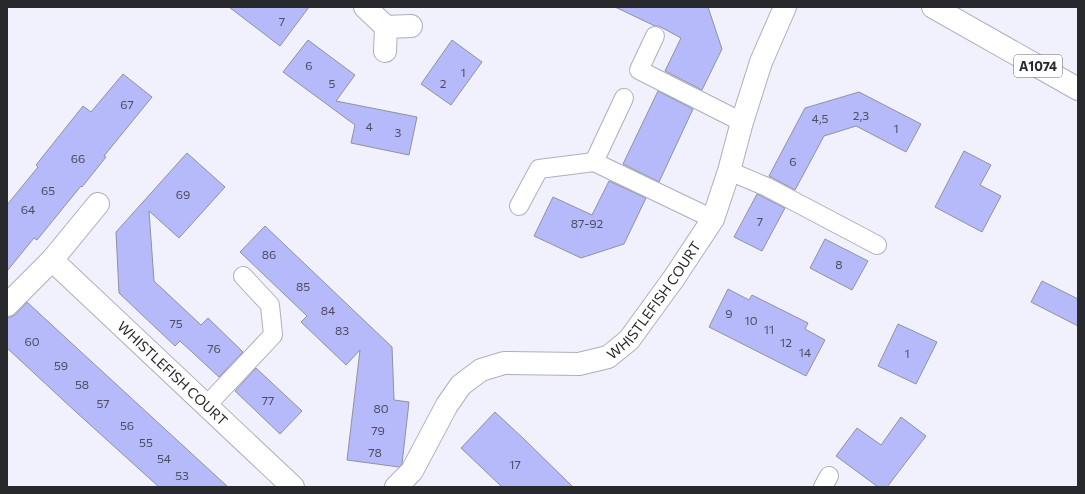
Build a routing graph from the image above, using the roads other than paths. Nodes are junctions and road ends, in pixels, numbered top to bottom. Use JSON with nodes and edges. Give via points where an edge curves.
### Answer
{"nodes":[{"id":1,"x":365,"y":7,"type":"edge"},
{"id":2,"x":786,"y":7,"type":"edge"},
{"id":3,"x":933,"y":7,"type":"edge"},
{"id":4,"x":411,"y":26,"type":"dead end"},
{"id":5,"x":386,"y":27,"type":"junction"},
{"id":6,"x":655,"y":36,"type":"dead end"},
{"id":7,"x":385,"y":51,"type":"dead end"},
{"id":8,"x":1078,"y":89,"type":"edge"},
{"id":9,"x":624,"y":98,"type":"dead end"},
{"id":10,"x":742,"y":122,"type":"junction"},
{"id":11,"x":594,"y":162,"type":"junction"},
{"id":12,"x":729,"y":171,"type":"junction"},
{"id":13,"x":98,"y":204,"type":"dead end"},
{"id":14,"x":519,"y":206,"type":"dead end"},
{"id":15,"x":713,"y":219,"type":"junction"},
{"id":16,"x":878,"y":245,"type":"dead end"},
{"id":17,"x":52,"y":260,"type":"junction"},
{"id":18,"x":243,"y":276,"type":"dead end"},
{"id":19,"x":7,"y":305,"type":"edge"},
{"id":20,"x":207,"y":405,"type":"junction"},
{"id":21,"x":294,"y":487,"type":"edge"},
{"id":22,"x":396,"y":487,"type":"edge"}],
"edges":[{"from":1,"to":5,"type":"main road"},
{"from":2,"to":10,"type":"main road","name":"WHISTLEFISH COURT","via":[[761,62]]},
{"from":3,"to":8,"type":"main road","number":"A1074"},
{"from":4,"to":5,"type":"main road"},
{"from":5,"to":7,"type":"main road"},
{"from":6,"to":10,"type":"lane","via":[[639,70]]},
{"from":9,"to":11,"type":"lane"},
{"from":10,"to":12,"type":"main road","name":"WHISTLEFISH COURT"},
{"from":11,"to":14,"type":"lane","via":[[539,169]]},
{"from":11,"to":15,"type":"lane"},
{"from":12,"to":15,"type":"main road","name":"WHISTLEFISH COURT"},
{"from":12,"to":16,"type":"lane","via":[[767,187]]},
{"from":13,"to":17,"type":"main road"},
{"from":15,"to":22,"type":"main road","name":"WHISTLEFISH COURT","via":[[629,340],[608,358],[579,364],[504,363],[481,370],[461,385],[447,405],[412,471]]},
{"from":17,"to":19,"type":"main road"},
{"from":17,"to":20,"type":"main road","name":"WHISTLEFISH COURT"},
{"from":18,"to":20,"type":"lane","via":[[270,305],[273,335]]},
{"from":20,"to":21,"type":"main road","name":"WHISTLEFISH COURT"}]}
